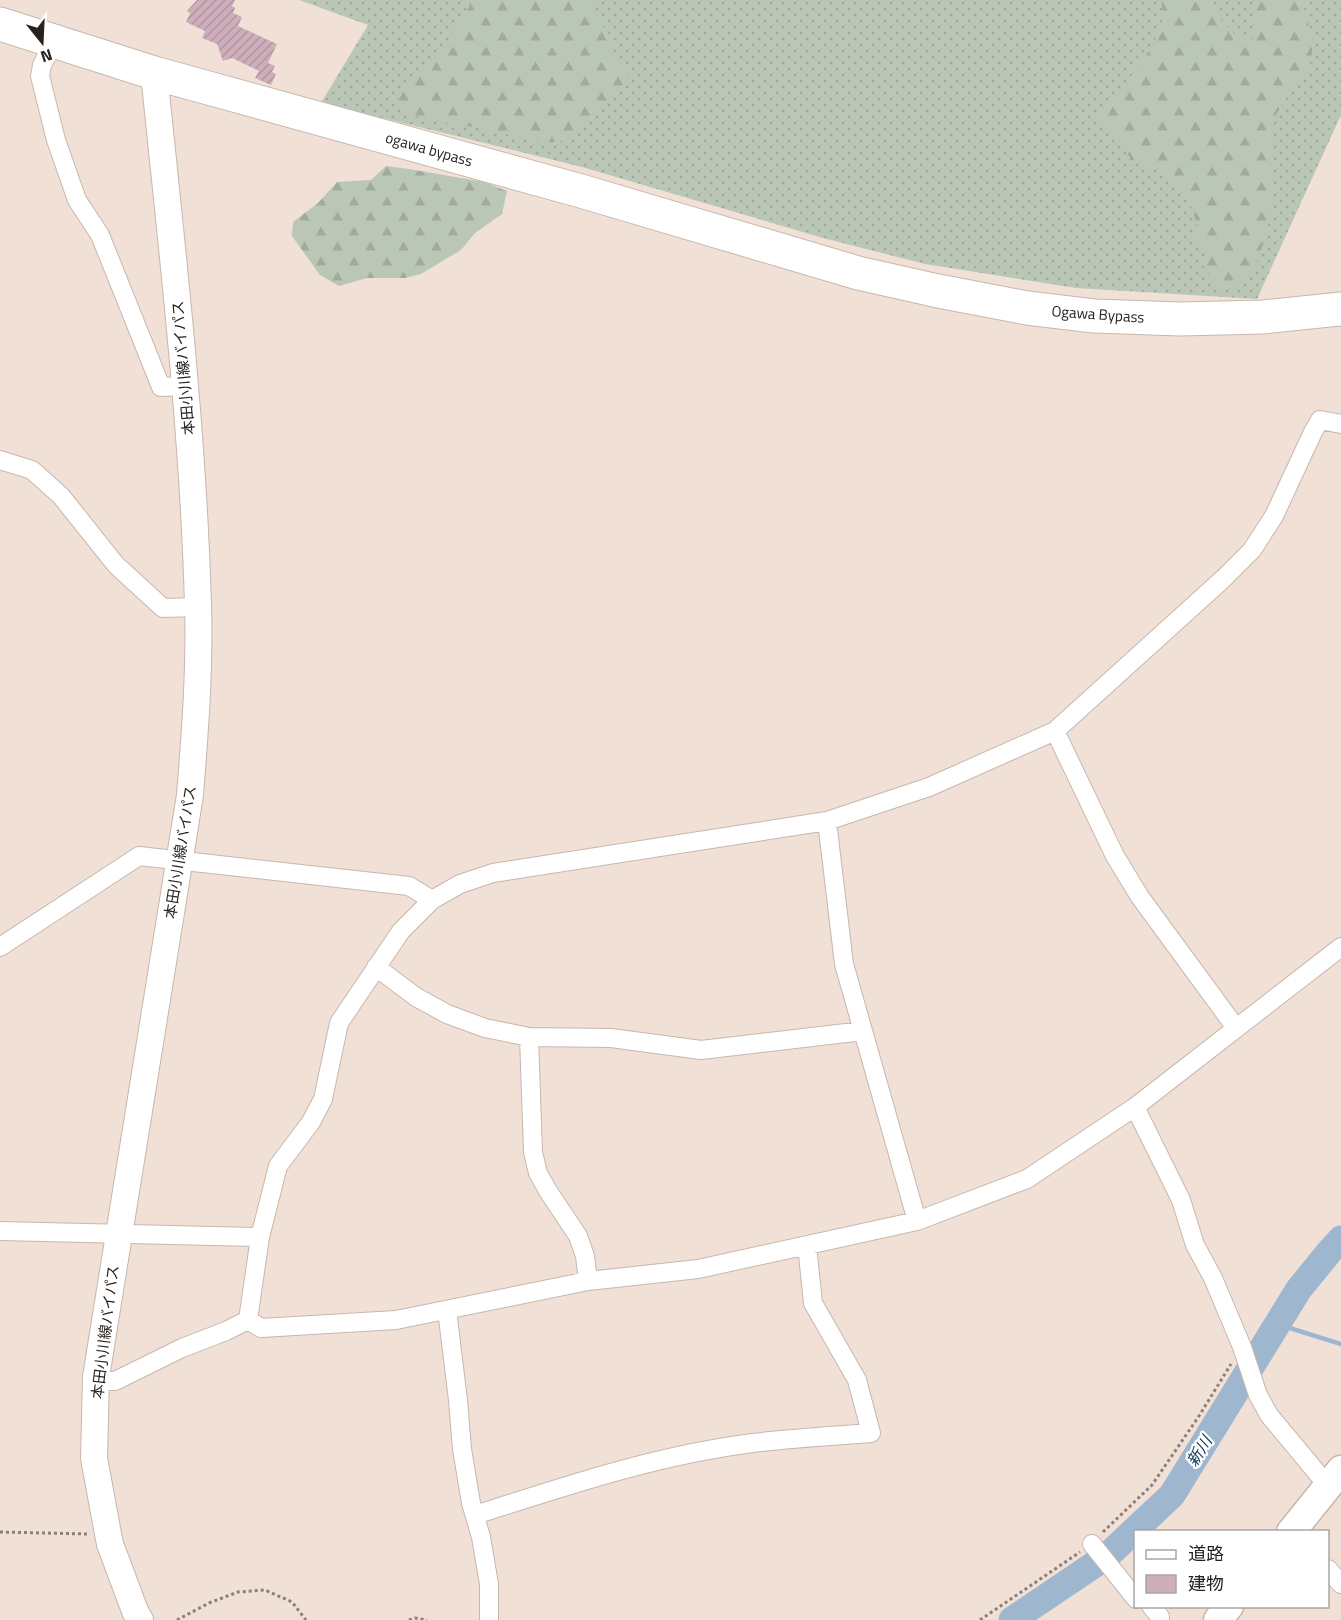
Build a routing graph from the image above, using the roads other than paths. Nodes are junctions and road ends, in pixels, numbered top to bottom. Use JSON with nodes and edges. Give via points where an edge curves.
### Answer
{"nodes":[{"id":1,"x":0,"y":24,"type":"edge"},
{"id":2,"x":55,"y":40,"type":"junction"},
{"id":3,"x":154,"y":73,"type":"junction"},
{"id":4,"x":1341,"y":309,"type":"edge"},
{"id":5,"x":185,"y":386,"type":"junction"},
{"id":6,"x":1341,"y":424,"type":"edge"},
{"id":7,"x":0,"y":460,"type":"edge"},
{"id":8,"x":198,"y":607,"type":"junction"},
{"id":9,"x":1055,"y":731,"type":"junction"},
{"id":10,"x":827,"y":821,"type":"junction"},
{"id":11,"x":179,"y":860,"type":"junction"},
{"id":12,"x":432,"y":900,"type":"junction"},
{"id":13,"x":0,"y":947,"type":"edge"},
{"id":14,"x":1341,"y":947,"type":"edge"},
{"id":15,"x":376,"y":967,"type":"junction"},
{"id":16,"x":1236,"y":1028,"type":"junction"},
{"id":17,"x":863,"y":1031,"type":"junction"},
{"id":18,"x":529,"y":1037,"type":"junction"},
{"id":19,"x":1135,"y":1107,"type":"junction"},
{"id":20,"x":917,"y":1221,"type":"junction"},
{"id":21,"x":0,"y":1231,"type":"edge"},
{"id":22,"x":118,"y":1233,"type":"junction"},
{"id":23,"x":260,"y":1237,"type":"junction"},
{"id":24,"x":807,"y":1245,"type":"junction"},
{"id":25,"x":588,"y":1281,"type":"junction"},
{"id":26,"x":447,"y":1310,"type":"junction"},
{"id":27,"x":248,"y":1320,"type":"junction"},
{"id":28,"x":96,"y":1381,"type":"junction"},
{"id":29,"x":1335,"y":1478,"type":"edge"},
{"id":30,"x":475,"y":1515,"type":"junction"},
{"id":31,"x":1293,"y":1530,"type":"edge"},
{"id":32,"x":1092,"y":1544,"type":"road end"},
{"id":33,"x":1329,"y":1570,"type":"edge"},
{"id":34,"x":1341,"y":1584,"type":"edge"},
{"id":35,"x":1134,"y":1597,"type":"edge"},
{"id":36,"x":1227,"y":1608,"type":"edge"},
{"id":37,"x":140,"y":1620,"type":"edge"},
{"id":38,"x":489,"y":1620,"type":"edge"},
{"id":39,"x":1218,"y":1620,"type":"edge"}],
"edges":[{"from":1,"to":2,"type":"highway"},
{"from":2,"to":3,"type":"highway"},
{"from":2,"to":5,"type":"street","via":[[40,76],[77,200],[100,235],[161,387]]},
{"from":3,"to":4,"type":"highway","name":"Ogawa Bypass","via":[[581,191],[858,273],[938,291],[1095,316],[1263,317]]},
{"from":3,"to":5,"type":"main road","name":"本田小川線バイパス"},
{"from":5,"to":8,"type":"main road","name":"本田小川線バイパス"},
{"from":6,"to":9,"type":"street","via":[[1320,420],[1274,516],[1252,550]]},
{"from":7,"to":8,"type":"street","via":[[32,470],[61,496],[116,565],[163,608]]},
{"from":8,"to":11,"type":"main road","name":"本田小川線バイパス","via":[[197,709],[190,795]]},
{"from":9,"to":10,"type":"street","via":[[929,787]]},
{"from":9,"to":16,"type":"street","via":[[1115,856],[1146,906]]},
{"from":10,"to":12,"type":"street","via":[[493,873],[460,884]]},
{"from":10,"to":17,"type":"street","via":[[843,964]]},
{"from":11,"to":12,"type":"street","via":[[409,886]]},
{"from":11,"to":13,"type":"street","via":[[139,856]]},
{"from":11,"to":22,"type":"main road","name":"本田小川線バイパス"},
{"from":12,"to":15,"type":"street","via":[[401,931]]},
{"from":14,"to":16,"type":"street"},
{"from":15,"to":18,"type":"street","via":[[447,1014],[485,1028]]},
{"from":15,"to":23,"type":"street","via":[[339,1023],[323,1099],[278,1166]]},
{"from":16,"to":19,"type":"street"},
{"from":17,"to":18,"type":"street","via":[[701,1050],[611,1038]]},
{"from":17,"to":20,"type":"street"},
{"from":18,"to":25,"type":"street","via":[[533,1152],[538,1173],[578,1236]]},
{"from":19,"to":20,"type":"street","via":[[1027,1179]]},
{"from":19,"to":29,"type":"street","via":[[1181,1200],[1195,1245],[1242,1347],[1258,1395],[1269,1415]]},
{"from":20,"to":24,"type":"street"},
{"from":21,"to":22,"type":"street"},
{"from":22,"to":23,"type":"street"},
{"from":22,"to":28,"type":"main road","name":"本田小川線バイパス"},
{"from":23,"to":27,"type":"street"},
{"from":24,"to":25,"type":"street","via":[[698,1269]]},
{"from":24,"to":30,"type":"street","via":[[813,1303],[857,1380],[871,1432],[752,1443],[683,1456],[601,1474]]},
{"from":25,"to":26,"type":"street"},
{"from":26,"to":27,"type":"street","via":[[396,1320],[261,1328]]},
{"from":26,"to":30,"type":"street","via":[[462,1449]]},
{"from":27,"to":28,"type":"street","via":[[115,1381]]},
{"from":28,"to":37,"type":"main road","name":"本田小川線バイパス","via":[[94,1458],[114,1556]]},
{"from":29,"to":31,"type":"main road"},
{"from":30,"to":38,"type":"street","via":[[489,1584]]},
{"from":32,"to":35,"type":"street"},
{"from":33,"to":34,"type":"street"},
{"from":36,"to":39,"type":"main road"}]}
